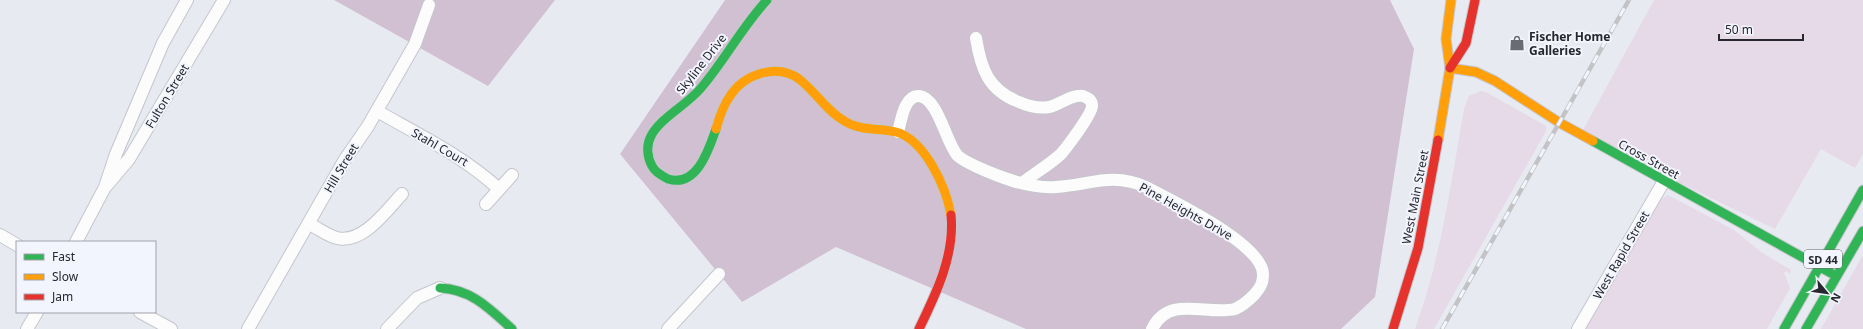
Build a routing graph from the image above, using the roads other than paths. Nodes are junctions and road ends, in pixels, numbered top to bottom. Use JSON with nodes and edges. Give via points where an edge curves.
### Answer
{"nodes":[{"id":1,"x":187,"y":0,"type":"edge"},
{"id":2,"x":224,"y":0,"type":"edge"},
{"id":3,"x":767,"y":0,"type":"edge"},
{"id":4,"x":1451,"y":0,"type":"edge"},
{"id":5,"x":1475,"y":0,"type":"edge"},
{"id":6,"x":429,"y":5,"type":"dead end"},
{"id":7,"x":976,"y":38,"type":"dead end"},
{"id":8,"x":1450,"y":68,"type":"junction"},
{"id":9,"x":377,"y":111,"type":"junction"},
{"id":10,"x":898,"y":132,"type":"junction"},
{"id":11,"x":512,"y":175,"type":"dead end"},
{"id":12,"x":1664,"y":181,"type":"junction"},
{"id":13,"x":1022,"y":183,"type":"junction"},
{"id":14,"x":105,"y":187,"type":"junction"},
{"id":15,"x":499,"y":189,"type":"junction"},
{"id":16,"x":1863,"y":190,"type":"edge"},
{"id":17,"x":402,"y":194,"type":"dead end"},
{"id":18,"x":486,"y":204,"type":"dead end"},
{"id":19,"x":309,"y":224,"type":"junction"},
{"id":20,"x":1863,"y":232,"type":"edge"},
{"id":21,"x":0,"y":235,"type":"edge"},
{"id":22,"x":77,"y":241,"type":"edge"},
{"id":23,"x":16,"y":244,"type":"edge"},
{"id":24,"x":1819,"y":266,"type":"junction"},
{"id":25,"x":719,"y":274,"type":"dead end"},
{"id":26,"x":1836,"y":276,"type":"junction"},
{"id":27,"x":440,"y":288,"type":"joint"},
{"id":28,"x":36,"y":313,"type":"edge"},
{"id":29,"x":142,"y":313,"type":"edge"},
{"id":30,"x":27,"y":329,"type":"edge"},
{"id":31,"x":171,"y":329,"type":"edge"},
{"id":32,"x":248,"y":329,"type":"edge"},
{"id":33,"x":386,"y":329,"type":"edge"},
{"id":34,"x":512,"y":329,"type":"edge"},
{"id":35,"x":668,"y":329,"type":"edge"},
{"id":36,"x":919,"y":329,"type":"edge"},
{"id":37,"x":1152,"y":329,"type":"edge"},
{"id":38,"x":1394,"y":329,"type":"edge"},
{"id":39,"x":1578,"y":329,"type":"edge"},
{"id":40,"x":1784,"y":329,"type":"edge"},
{"id":41,"x":1806,"y":329,"type":"edge"}],
"edges":[{"from":1,"to":14,"type":"street","name":"Fulton Street","via":[[163,43],[116,154]]},
{"from":2,"to":14,"type":"street","name":"Fulton Street","via":[[129,159]]},
{"from":3,"to":10,"type":"street","name":"Skyline Drive","via":[[694,95],[658,125],[650,137],[647,148],[649,161],[654,170],[677,180],[687,178],[695,172],[707,153],[723,105],[730,95],[741,84],[766,71],[779,71],[806,83],[830,110],[847,123],[858,128]]},
{"from":4,"to":8,"type":"street","name":"West Main Street","via":[[1446,39]]},
{"from":5,"to":8,"type":"street","name":"West Main Street","via":[[1466,43]]},
{"from":6,"to":9,"type":"street","name":"Hill Street","via":[[416,44]]},
{"from":7,"to":13,"type":"street","via":[[984,72],[998,91],[1006,96],[1039,107],[1057,105],[1074,96],[1082,96],[1092,102],[1093,108],[1061,153]]},
{"from":8,"to":12,"type":"street","name":"Cross Street","via":[[1476,72],[1495,81],[1560,123]]},
{"from":8,"to":38,"type":"street","name":"West Main Street","via":[[1418,248]]},
{"from":9,"to":15,"type":"street","name":"Stahl Court","via":[[456,156]]},
{"from":9,"to":19,"type":"street","name":"Hill Street","via":[[344,161]]},
{"from":10,"to":13,"type":"street","name":"Pine Heights Drive","via":[[909,100],[916,96],[923,97],[930,101],[936,111],[944,132],[958,156],[985,171]]},
{"from":10,"to":36,"type":"street","via":[[914,140],[924,151],[944,193],[952,217],[951,238],[944,270]]},
{"from":11,"to":15,"type":"street"},
{"from":12,"to":24,"type":"street","name":"Cross Street"},
{"from":12,"to":39,"type":"street","name":"West Rapid Street"},
{"from":13,"to":37,"type":"street","name":"Pine Heights Drive","via":[[1056,187],[1120,179],[1133,182],[1229,233],[1251,252],[1260,264],[1264,273],[1263,282],[1243,305],[1223,310],[1178,309],[1160,318]]},
{"from":14,"to":22,"type":"street","name":"Fulton Street"},
{"from":15,"to":18,"type":"street"},
{"from":16,"to":24,"type":"street","number":"SD 44"},
{"from":17,"to":19,"type":"street","via":[[367,230],[349,238],[335,238]]},
{"from":19,"to":32,"type":"street","name":"Hill Street"},
{"from":20,"to":26,"type":"street","number":"SD 44"},
{"from":21,"to":23,"type":"street"},
{"from":24,"to":26,"type":"street","name":"Cross Street"},
{"from":24,"to":40,"type":"street","number":"SD 44"},
{"from":25,"to":35,"type":"street"},
{"from":26,"to":41,"type":"street","number":"SD 44"},
{"from":27,"to":33,"type":"street","via":[[417,298]]},
{"from":27,"to":34,"type":"street","via":[[468,293]]},
{"from":28,"to":30,"type":"street"},
{"from":29,"to":31,"type":"street"}]}
